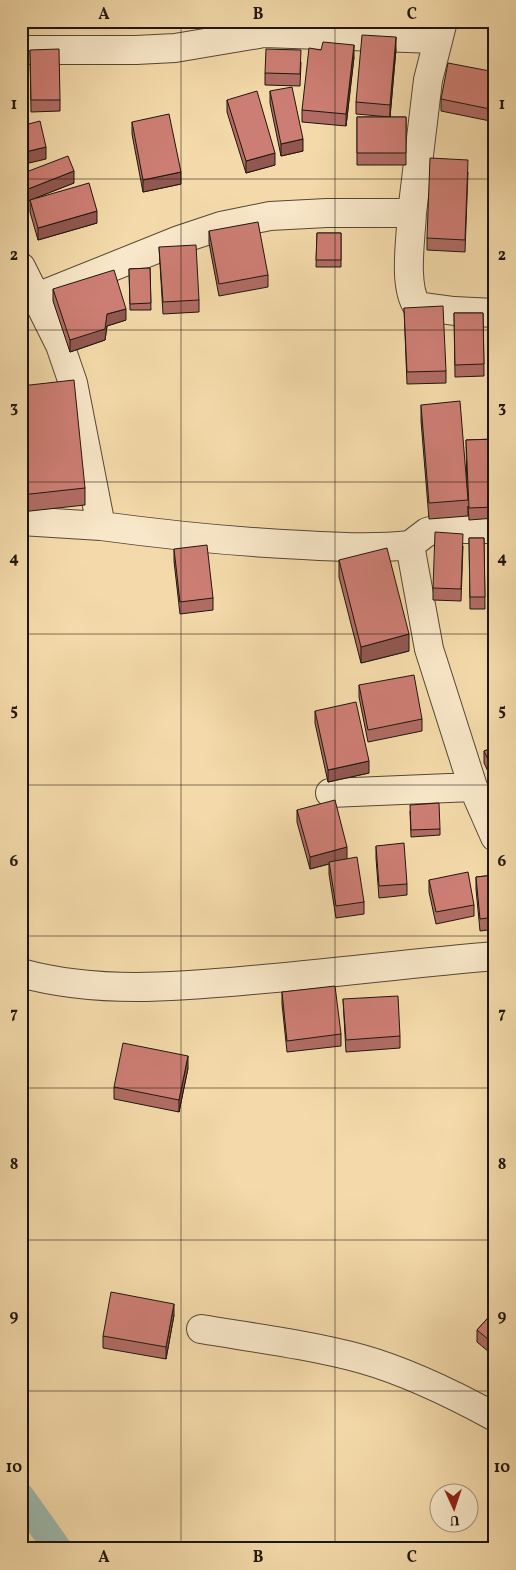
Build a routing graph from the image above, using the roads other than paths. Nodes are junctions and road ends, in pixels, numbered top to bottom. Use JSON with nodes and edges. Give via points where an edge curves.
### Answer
{"nodes":[{"id":1,"x":440,"y":30,"type":"edge"},
{"id":2,"x":21,"y":50,"type":"edge"},
{"id":3,"x":412,"y":213,"type":"junction"},
{"id":4,"x":21,"y":266,"type":"edge"},
{"id":5,"x":37,"y":297,"type":"junction"},
{"id":6,"x":495,"y":313,"type":"edge"},
{"id":7,"x":21,"y":521,"type":"edge"},
{"id":8,"x":101,"y":526,"type":"junction"},
{"id":9,"x":495,"y":529,"type":"edge"},
{"id":10,"x":410,"y":545,"type":"junction"},
{"id":11,"x":472,"y":787,"type":"junction"},
{"id":12,"x":330,"y":792,"type":"dead end"},
{"id":13,"x":495,"y":837,"type":"edge"},
{"id":14,"x":495,"y":956,"type":"edge"},
{"id":15,"x":21,"y":973,"type":"edge"},
{"id":16,"x":201,"y":1328,"type":"dead end"},
{"id":17,"x":495,"y":1417,"type":"edge"}],
"edges":[{"from":1,"to":2,"type":"street","via":[[264,33],[175,48],[136,50]]},
{"from":1,"to":3,"type":"street","via":[[419,137]]},
{"from":3,"to":5,"type":"street","via":[[270,216],[221,226]]},
{"from":3,"to":6,"type":"street","via":[[409,283],[416,306]]},
{"from":4,"to":5,"type":"street"},
{"from":5,"to":8,"type":"street","via":[[60,344],[73,383]]},
{"from":7,"to":8,"type":"street"},
{"from":8,"to":10,"type":"street","via":[[249,543],[347,547]]},
{"from":9,"to":10,"type":"street","via":[[437,529],[427,532]]},
{"from":10,"to":11,"type":"street","via":[[429,648]]},
{"from":11,"to":12,"type":"street"},
{"from":11,"to":13,"type":"street"},
{"from":14,"to":15,"type":"street","via":[[177,987],[105,986]]},
{"from":16,"to":17,"type":"street","via":[[364,1359],[412,1377]]}]}
